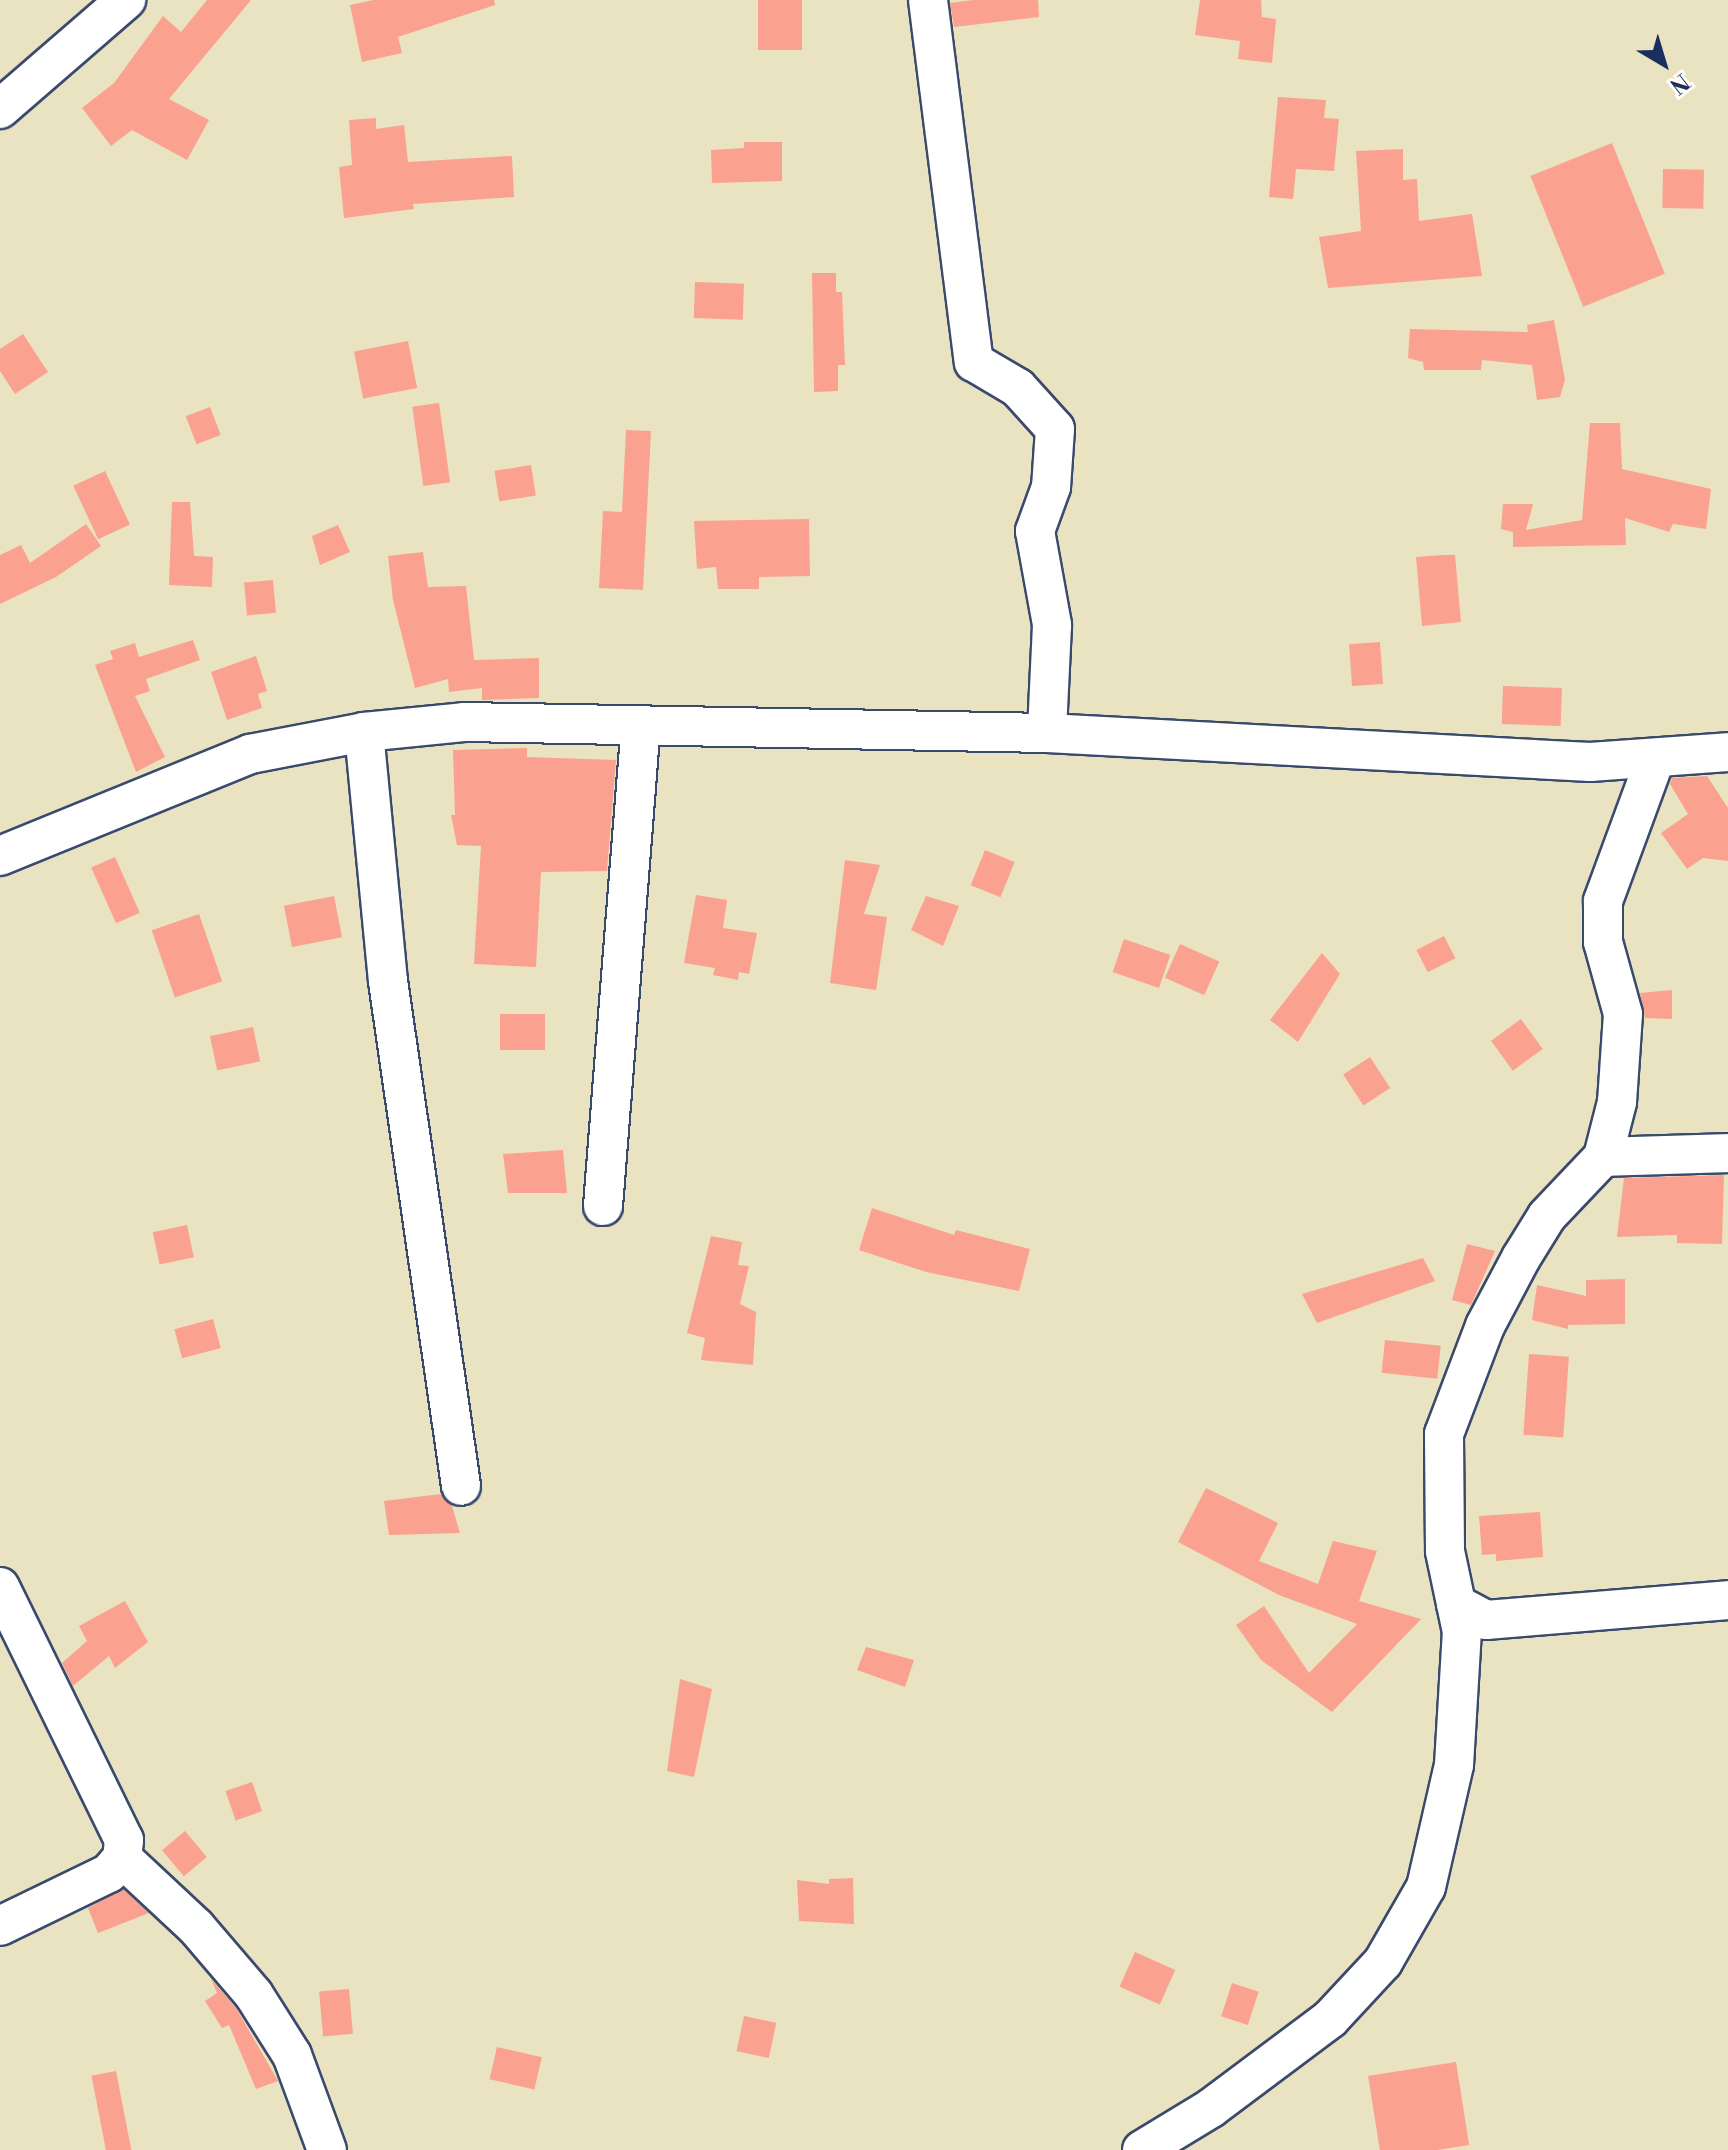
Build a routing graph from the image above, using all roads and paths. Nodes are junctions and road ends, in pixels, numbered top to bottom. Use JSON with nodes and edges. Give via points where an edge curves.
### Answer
{"nodes":[{"id":1,"x":126,"y":0,"type":"edge"},
{"id":2,"x":928,"y":0,"type":"edge"},
{"id":3,"x":0,"y":109,"type":"edge"},
{"id":4,"x":641,"y":725,"type":"junction"},
{"id":5,"x":364,"y":732,"type":"junction"},
{"id":6,"x":1047,"y":733,"type":"junction"},
{"id":7,"x":1728,"y":752,"type":"edge"},
{"id":8,"x":1655,"y":760,"type":"junction"},
{"id":9,"x":0,"y":856,"type":"edge"},
{"id":10,"x":1728,"y":1153,"type":"edge"},
{"id":11,"x":1603,"y":1157,"type":"junction"},
{"id":12,"x":603,"y":1206,"type":"dead end"},
{"id":13,"x":461,"y":1486,"type":"dead end"},
{"id":14,"x":0,"y":1587,"type":"edge"},
{"id":15,"x":1728,"y":1600,"type":"edge"},
{"id":16,"x":1456,"y":1604,"type":"junction"},
{"id":17,"x":122,"y":1858,"type":"junction"},
{"id":18,"x":0,"y":1926,"type":"edge"},
{"id":19,"x":327,"y":2150,"type":"edge"},
{"id":20,"x":1142,"y":2150,"type":"edge"}],
"edges":[{"from":1,"to":3,"type":"street"},
{"from":2,"to":6,"type":"street","via":[[974,362],[1018,388],[1055,429],[1051,487],[1035,531],[1052,625]]},
{"from":4,"to":5,"type":"street","via":[[507,721]]},
{"from":4,"to":6,"type":"street"},
{"from":4,"to":12,"type":"street"},
{"from":5,"to":9,"type":"street","via":[[250,754]]},
{"from":5,"to":13,"type":"street","via":[[388,981]]},
{"from":6,"to":8,"type":"street","via":[[1511,759]]},
{"from":7,"to":8,"type":"street"},
{"from":8,"to":11,"type":"street","via":[[1603,901],[1603,942],[1623,1014],[1617,1102]]},
{"from":10,"to":11,"type":"street"},
{"from":11,"to":16,"type":"street","via":[[1547,1216],[1521,1258],[1485,1326],[1444,1434],[1443,1521]]},
{"from":14,"to":17,"type":"street","via":[[118,1821]]},
{"from":15,"to":16,"type":"street","via":[[1486,1620]]},
{"from":16,"to":20,"type":"street","via":[[1462,1632],[1454,1765],[1426,1887],[1405,1929],[1330,2019],[1211,2108]]},
{"from":17,"to":18,"type":"street","via":[[109,1873],[77,1892]]},
{"from":17,"to":19,"type":"street","via":[[196,1927],[254,1995],[292,2055]]}]}
